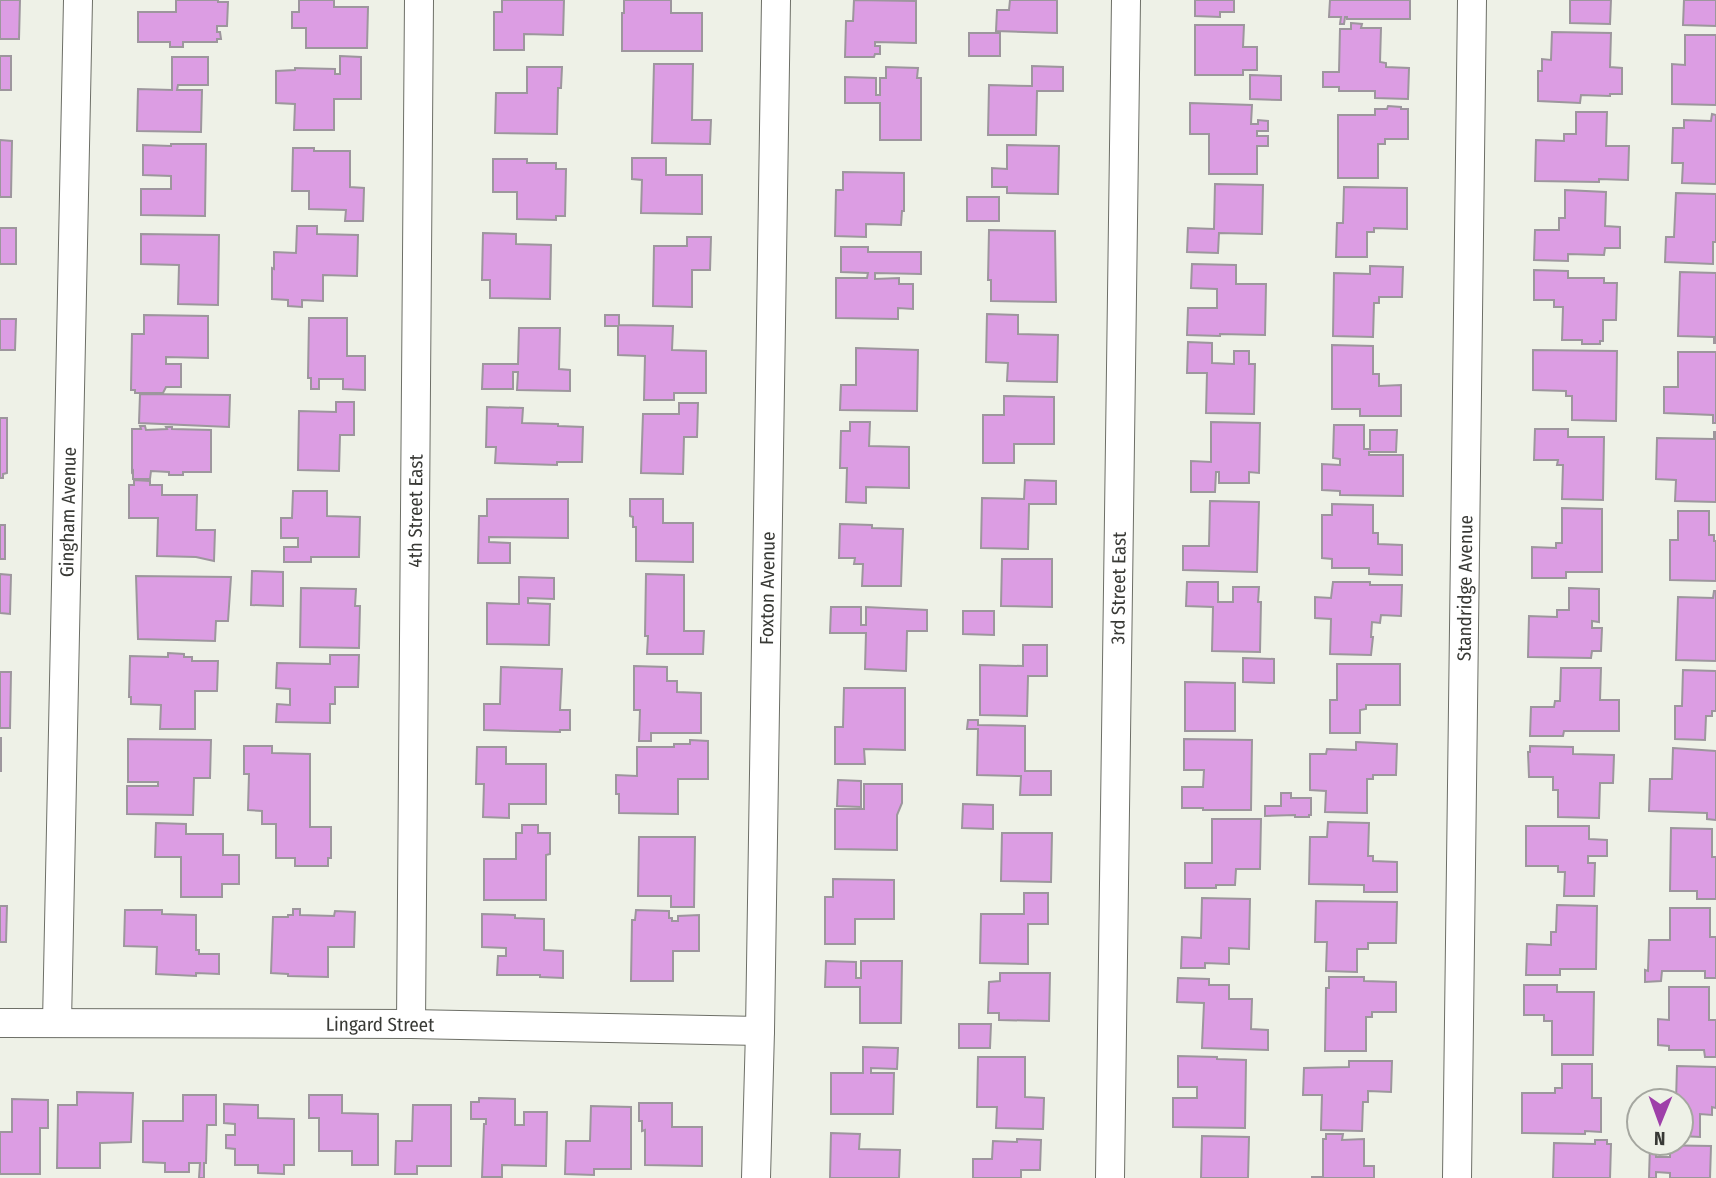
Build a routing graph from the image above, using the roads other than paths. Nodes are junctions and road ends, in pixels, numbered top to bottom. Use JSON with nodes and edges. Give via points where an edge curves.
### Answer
{"nodes":[{"id":1,"x":78,"y":0,"type":"edge"},
{"id":2,"x":419,"y":0,"type":"edge"},
{"id":3,"x":776,"y":0,"type":"edge"},
{"id":4,"x":1126,"y":0,"type":"edge"},
{"id":5,"x":1472,"y":0,"type":"edge"},
{"id":6,"x":0,"y":1023,"type":"edge"},
{"id":7,"x":57,"y":1023,"type":"junction"},
{"id":8,"x":411,"y":1024,"type":"junction"},
{"id":9,"x":760,"y":1031,"type":"junction"},
{"id":10,"x":756,"y":1178,"type":"edge"},
{"id":11,"x":1110,"y":1178,"type":"edge"},
{"id":12,"x":1457,"y":1178,"type":"edge"}],
"edges":[{"from":1,"to":7,"type":"street","name":"Gingham Avenue"},
{"from":2,"to":8,"type":"street","name":"4th Street East"},
{"from":3,"to":9,"type":"street","name":"Foxton Avenue"},
{"from":4,"to":11,"type":"street","name":"3rd Street East"},
{"from":5,"to":12,"type":"street","name":"Standridge Avenue"},
{"from":6,"to":7,"type":"street","name":"Lingard Street"},
{"from":7,"to":8,"type":"street","name":"Lingard Street"},
{"from":8,"to":9,"type":"street","name":"Lingard Street"},
{"from":9,"to":10,"type":"street","name":"Foxton Avenue"}]}
